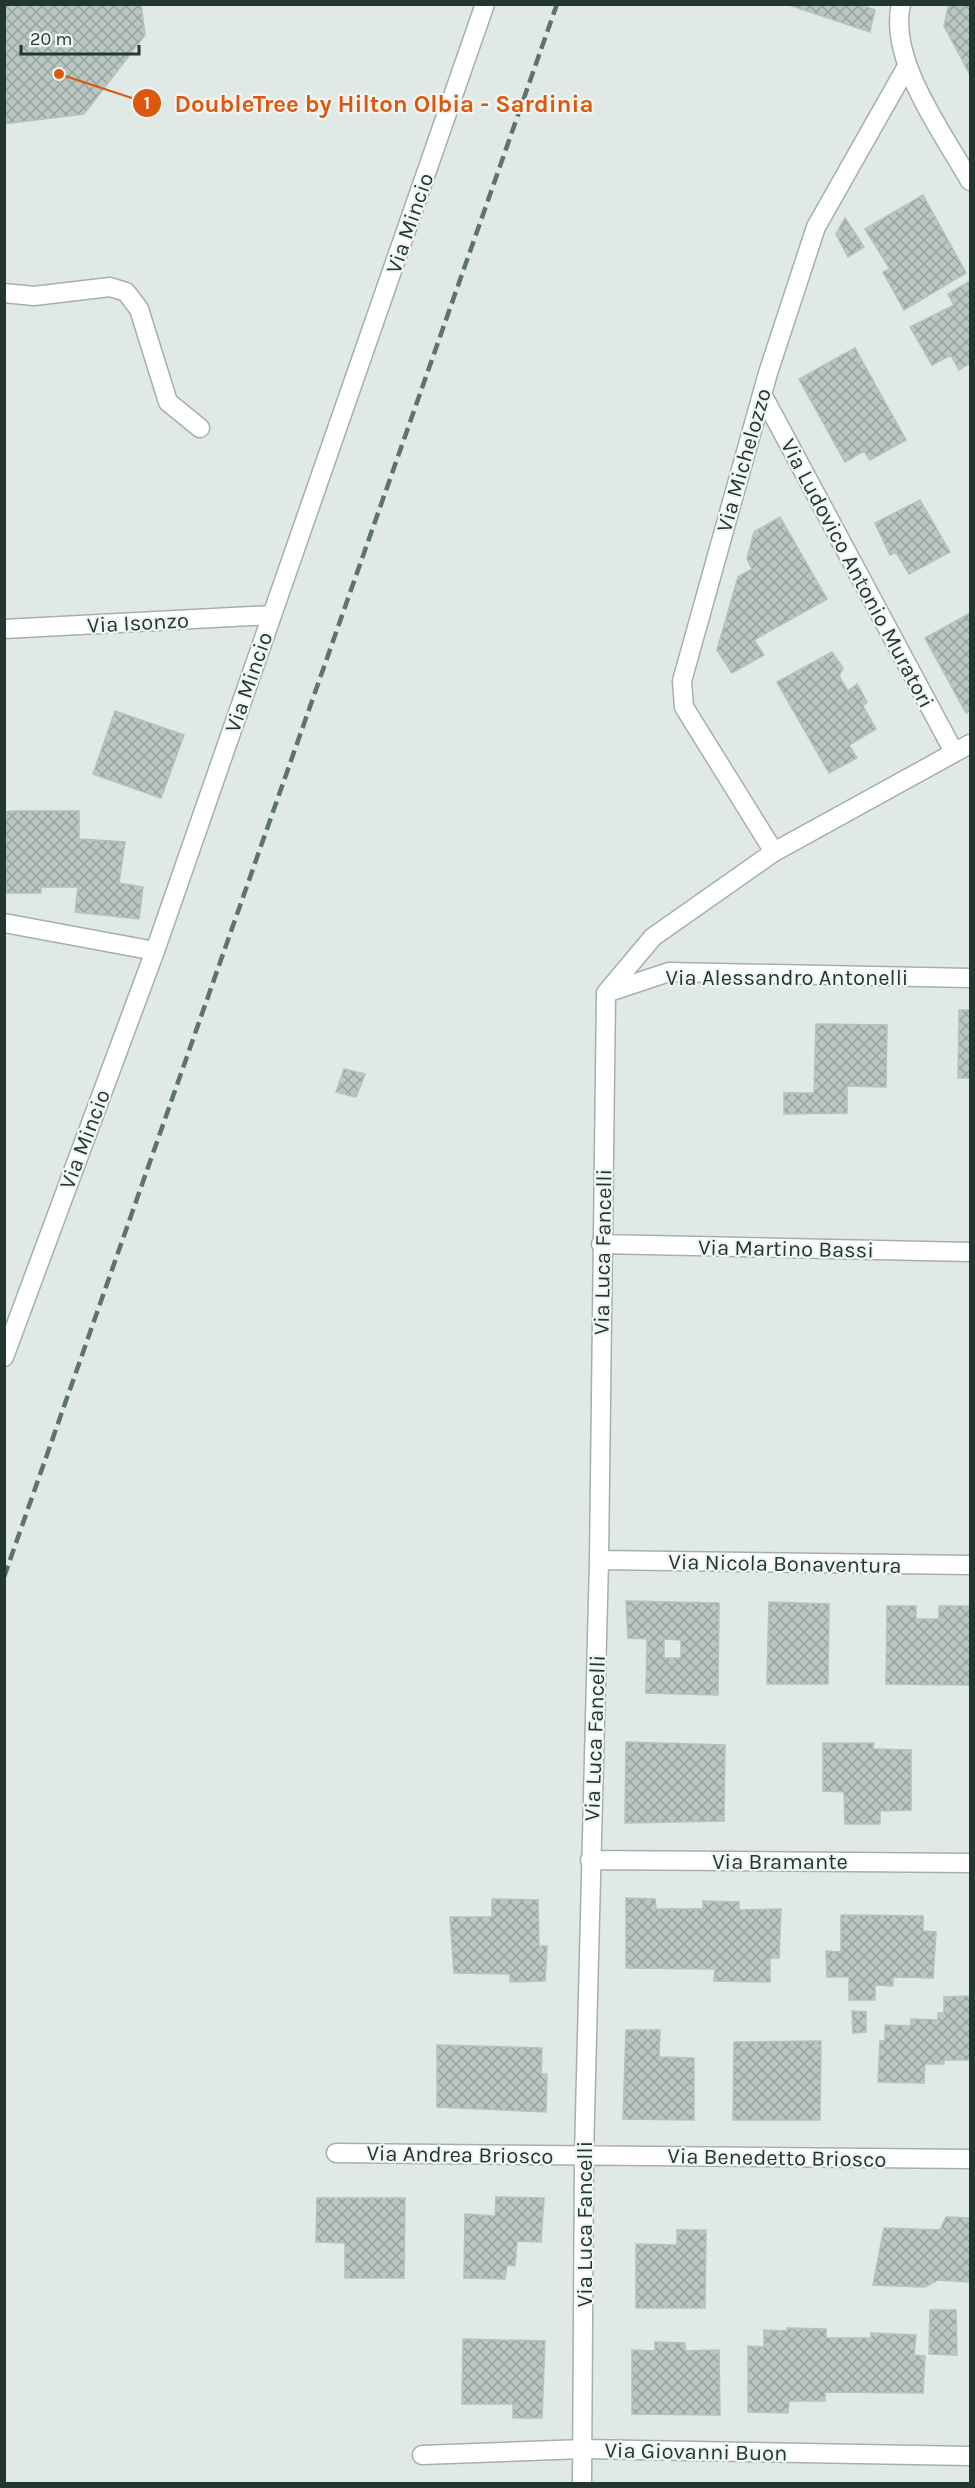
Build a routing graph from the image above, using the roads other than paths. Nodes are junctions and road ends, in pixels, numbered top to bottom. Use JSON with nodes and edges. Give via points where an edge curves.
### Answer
{"nodes":[{"id":1,"x":485,"y":4,"type":"edge"},
{"id":2,"x":901,"y":4,"type":"edge"},
{"id":3,"x":906,"y":68,"type":"junction"},
{"id":4,"x":970,"y":181,"type":"edge"},
{"id":5,"x":4,"y":293,"type":"edge"},
{"id":6,"x":762,"y":394,"type":"junction"},
{"id":7,"x":200,"y":428,"type":"dead end"},
{"id":8,"x":272,"y":615,"type":"junction"},
{"id":9,"x":4,"y":629,"type":"edge"},
{"id":10,"x":962,"y":748,"type":"edge"},
{"id":11,"x":774,"y":852,"type":"junction"},
{"id":12,"x":4,"y":923,"type":"edge"},
{"id":13,"x":155,"y":951,"type":"junction"},
{"id":14,"x":970,"y":978,"type":"edge"},
{"id":15,"x":606,"y":993,"type":"junction"},
{"id":16,"x":601,"y":1244,"type":"junction"},
{"id":17,"x":970,"y":1252,"type":"edge"},
{"id":18,"x":4,"y":1357,"type":"edge"},
{"id":19,"x":599,"y":1560,"type":"junction"},
{"id":20,"x":970,"y":1565,"type":"edge"},
{"id":21,"x":590,"y":1860,"type":"junction"},
{"id":22,"x":970,"y":1863,"type":"edge"},
{"id":23,"x":336,"y":2153,"type":"dead end"},
{"id":24,"x":584,"y":2155,"type":"junction"},
{"id":25,"x":970,"y":2159,"type":"edge"},
{"id":26,"x":582,"y":2449,"type":"junction"},
{"id":27,"x":422,"y":2455,"type":"dead end"},
{"id":28,"x":970,"y":2456,"type":"edge"},
{"id":29,"x":582,"y":2484,"type":"edge"}],
"edges":[{"from":1,"to":8,"type":"street","name":"Via Mincio"},
{"from":2,"to":3,"type":"street","via":[[897,20]]},
{"from":3,"to":4,"type":"street"},
{"from":3,"to":6,"type":"street","name":"Via Michelozzo","via":[[816,227]]},
{"from":5,"to":7,"type":"street","via":[[34,296],[110,287],[126,292],[139,309],[168,402]]},
{"from":6,"to":10,"type":"street","name":"Via Ludovico Antonio Muratori"},
{"from":6,"to":11,"type":"street","name":"Via Michelozzo","via":[[682,681],[684,707]]},
{"from":8,"to":9,"type":"street","name":"Via Isonzo"},
{"from":8,"to":13,"type":"street","name":"Via Mincio"},
{"from":10,"to":11,"type":"street"},
{"from":11,"to":15,"type":"street","via":[[652,937]]},
{"from":12,"to":13,"type":"street"},
{"from":13,"to":18,"type":"street","name":"Via Mincio"},
{"from":14,"to":15,"type":"street","name":"Via Alessandro Antonelli","via":[[669,972]]},
{"from":15,"to":16,"type":"street","name":"Via Luca Fancelli"},
{"from":16,"to":17,"type":"street","name":"Via Martino Bassi"},
{"from":16,"to":19,"type":"street","name":"Via Luca Fancelli"},
{"from":19,"to":20,"type":"street","name":"Via Nicola Bonaventura"},
{"from":19,"to":21,"type":"street","name":"Via Luca Fancelli"},
{"from":21,"to":22,"type":"street","name":"Via Bramante"},
{"from":21,"to":24,"type":"street","name":"Via Luca Fancelli"},
{"from":23,"to":24,"type":"street","name":"Via Andrea Briosco"},
{"from":24,"to":25,"type":"street","name":"Via Benedetto Briosco"},
{"from":24,"to":26,"type":"street","name":"Via Luca Fancelli"},
{"from":26,"to":27,"type":"street","name":"Via Giovanni Buon"},
{"from":26,"to":28,"type":"street","name":"Via Giovanni Buon"},
{"from":26,"to":29,"type":"street","name":"Via Luca Fancelli"}]}
